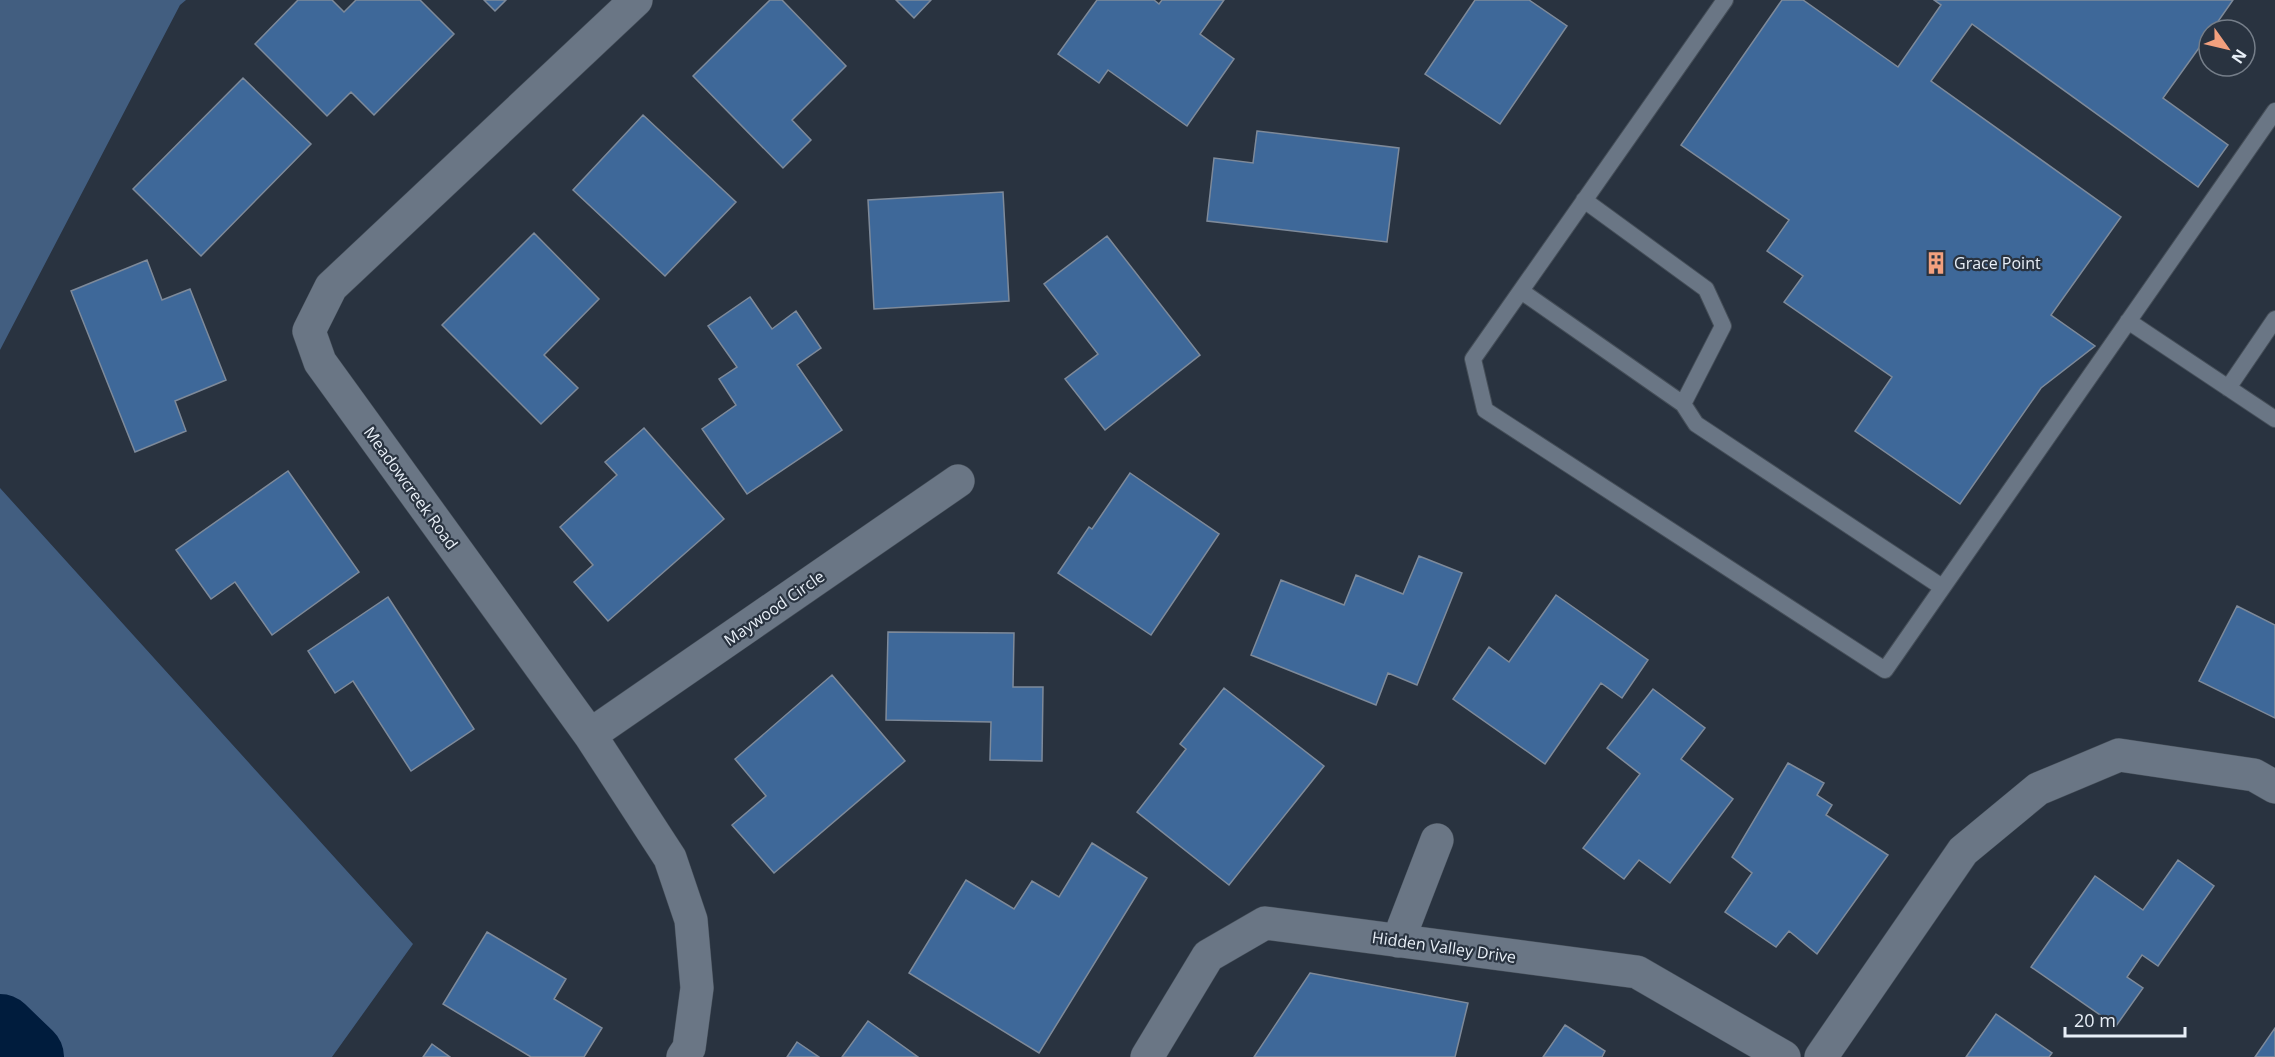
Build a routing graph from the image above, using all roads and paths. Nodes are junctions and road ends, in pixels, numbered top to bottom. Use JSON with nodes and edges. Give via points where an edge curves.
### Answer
{"nodes":[{"id":1,"x":636,"y":0,"type":"edge"},
{"id":2,"x":1725,"y":0,"type":"edge"},
{"id":3,"x":2275,"y":111,"type":"edge"},
{"id":4,"x":1584,"y":200,"type":"junction"},
{"id":5,"x":1521,"y":291,"type":"junction"},
{"id":6,"x":2275,"y":319,"type":"edge"},
{"id":7,"x":2128,"y":321,"type":"junction"},
{"id":8,"x":2228,"y":388,"type":"junction"},
{"id":9,"x":1683,"y":404,"type":"junction"},
{"id":10,"x":2275,"y":419,"type":"edge"},
{"id":11,"x":958,"y":481,"type":"dead end"},
{"id":12,"x":1942,"y":587,"type":"junction"},
{"id":13,"x":590,"y":735,"type":"junction"},
{"id":14,"x":2275,"y":788,"type":"edge"},
{"id":15,"x":1437,"y":840,"type":"dead end"},
{"id":16,"x":1398,"y":941,"type":"junction"},
{"id":17,"x":683,"y":1057,"type":"edge"},
{"id":18,"x":1147,"y":1057,"type":"edge"},
{"id":19,"x":1784,"y":1057,"type":"edge"},
{"id":20,"x":1821,"y":1057,"type":"edge"}],
"edges":[{"from":1,"to":13,"type":"street","name":"Meadowcreek Road","via":[[332,287],[309,331],[320,362]]},
{"from":2,"to":4,"type":"lane"},
{"from":3,"to":7,"type":"lane"},
{"from":4,"to":5,"type":"lane"},
{"from":4,"to":9,"type":"lane","via":[[1706,289],[1723,326]]},
{"from":5,"to":9,"type":"lane"},
{"from":5,"to":12,"type":"lane","via":[[1473,359],[1485,410],[1885,670]]},
{"from":6,"to":8,"type":"lane"},
{"from":7,"to":8,"type":"lane"},
{"from":7,"to":12,"type":"lane"},
{"from":8,"to":10,"type":"lane"},
{"from":9,"to":12,"type":"lane","via":[[1696,424]]},
{"from":11,"to":13,"type":"street","name":"Maywood Circle"},
{"from":13,"to":17,"type":"street","name":"Meadowcreek Road","via":[[670,858],[691,920],[697,988],[689,1047]]},
{"from":14,"to":20,"type":"street","via":[[2254,775],[2119,755],[2038,789],[1963,851]]},
{"from":15,"to":16,"type":"street"},
{"from":16,"to":18,"type":"street","name":"Hidden Valley Drive","via":[[1265,923],[1208,956]]},
{"from":16,"to":19,"type":"street","name":"Hidden Valley Drive","via":[[1637,972]]}]}
